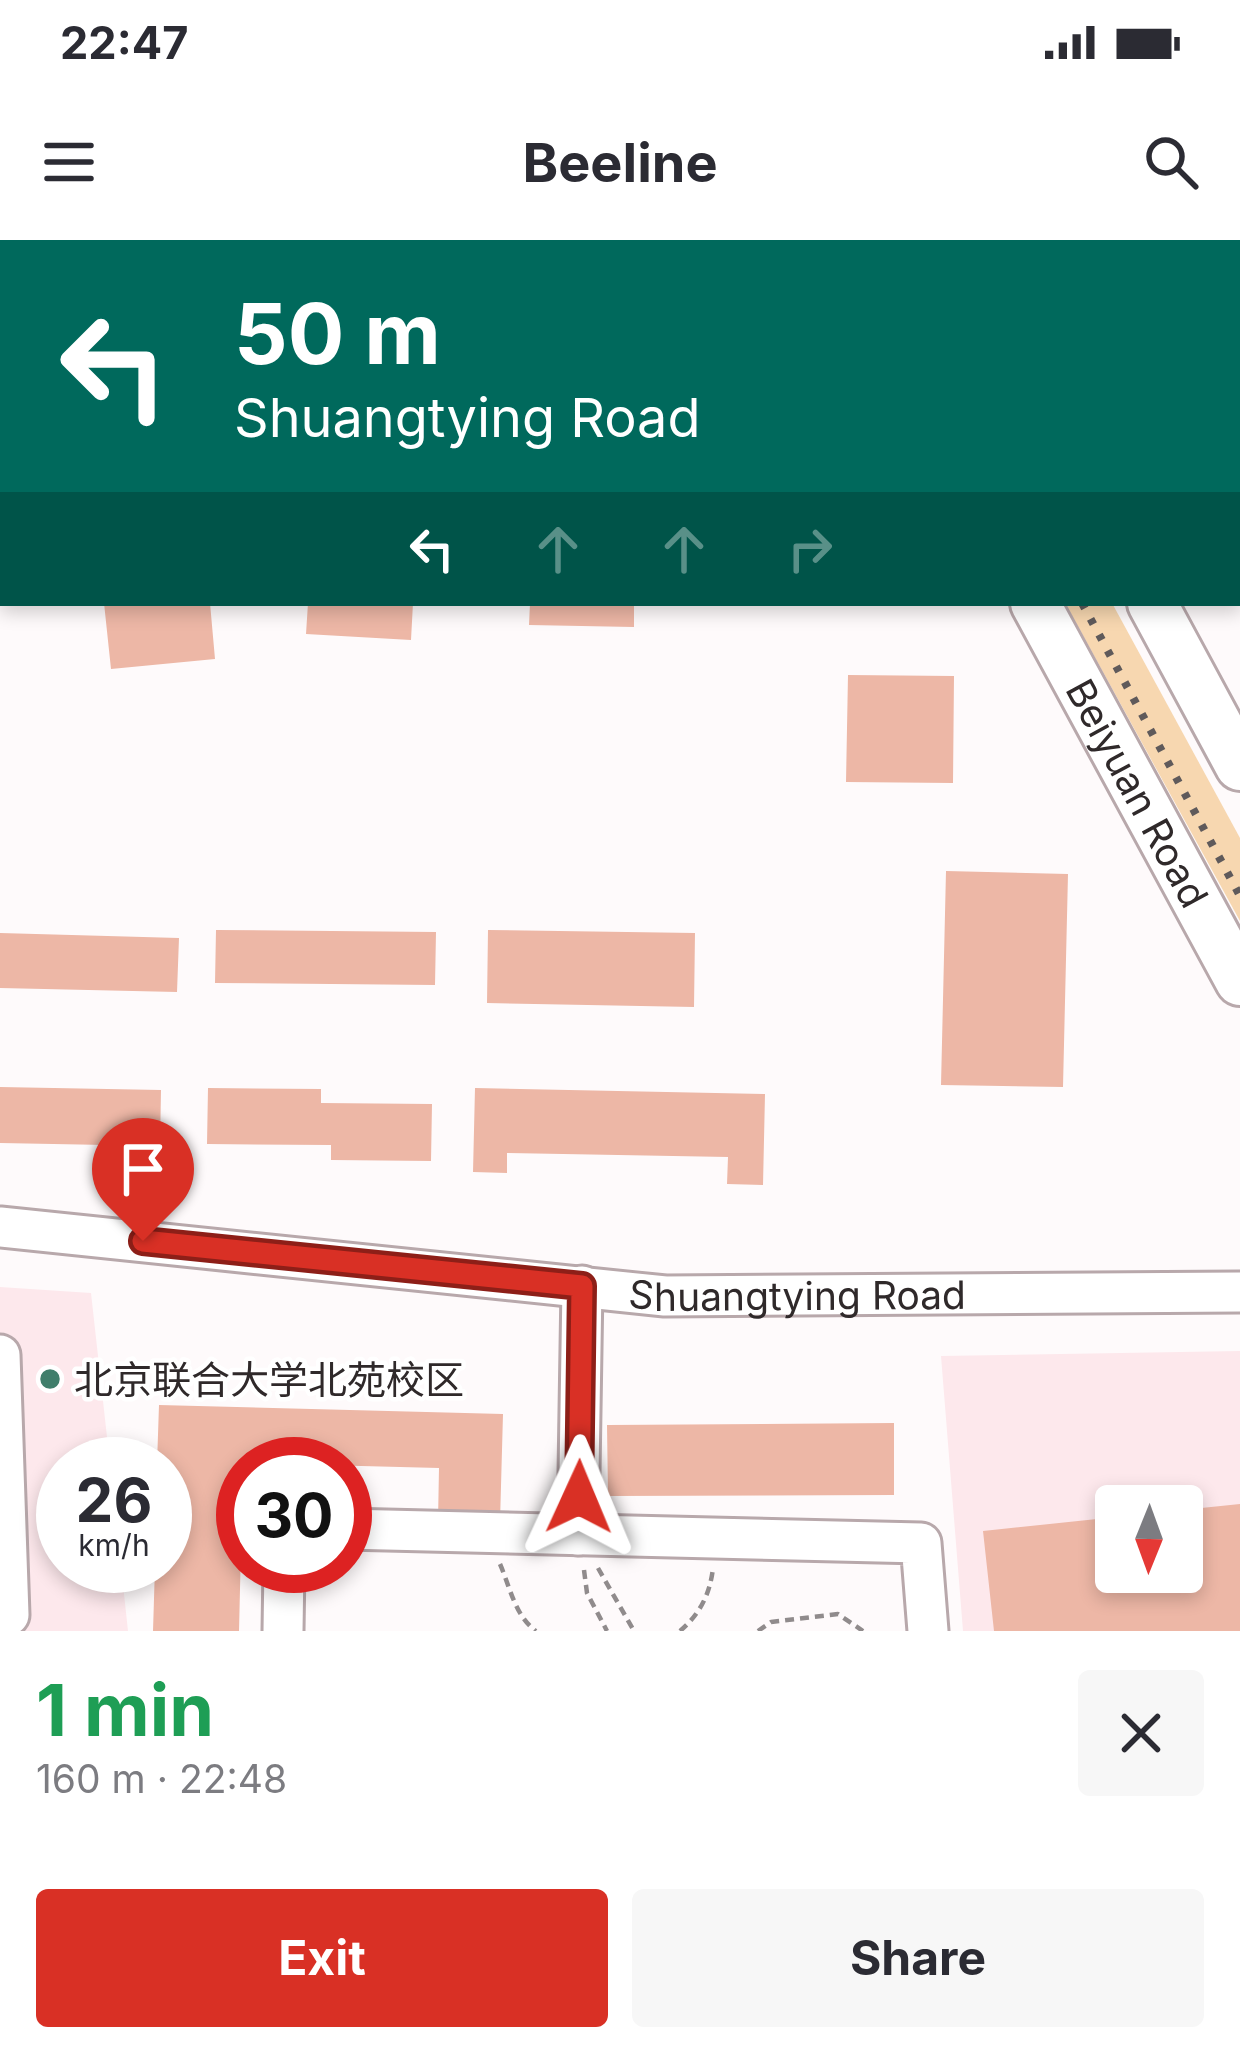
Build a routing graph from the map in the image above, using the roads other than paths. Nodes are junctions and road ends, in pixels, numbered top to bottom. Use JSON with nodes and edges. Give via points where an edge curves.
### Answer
{"nodes":[{"id":1,"x":1037,"y":606,"type":"edge"},
{"id":2,"x":1154,"y":606,"type":"edge"},
{"id":3,"x":1240,"y":766,"type":"edge"},
{"id":4,"x":1240,"y":981,"type":"edge"},
{"id":5,"x":0,"y":1226,"type":"edge"},
{"id":6,"x":582,"y":1286,"type":"junction"},
{"id":7,"x":1240,"y":1292,"type":"edge"},
{"id":8,"x":0,"y":1355,"type":"edge"},
{"id":9,"x":562,"y":1384,"type":"dead end"},
{"id":10,"x":561,"y":1445,"type":"dead end"},
{"id":11,"x":372,"y":1530,"type":"edge"},
{"id":12,"x":580,"y":1541,"type":"junction"},
{"id":13,"x":284,"y":1593,"type":"edge"},
{"id":14,"x":0,"y":1616,"type":"edge"},
{"id":15,"x":283,"y":1631,"type":"edge"},
{"id":16,"x":928,"y":1631,"type":"edge"}],
"edges":[{"from":1,"to":4,"type":"main road","name":"Beiyuan Road"},
{"from":2,"to":3,"type":"main road"},
{"from":5,"to":6,"type":"street","name":"Shuangtying Road"},
{"from":6,"to":7,"type":"street","name":"Shuangtying Road","via":[[665,1296]]},
{"from":6,"to":12,"type":"street"},
{"from":8,"to":14,"type":"street","via":[[9,1615]]},
{"from":9,"to":10,"type":"street"},
{"from":11,"to":12,"type":"street"},
{"from":12,"to":16,"type":"street","via":[[921,1543]]},
{"from":13,"to":15,"type":"street"}]}
